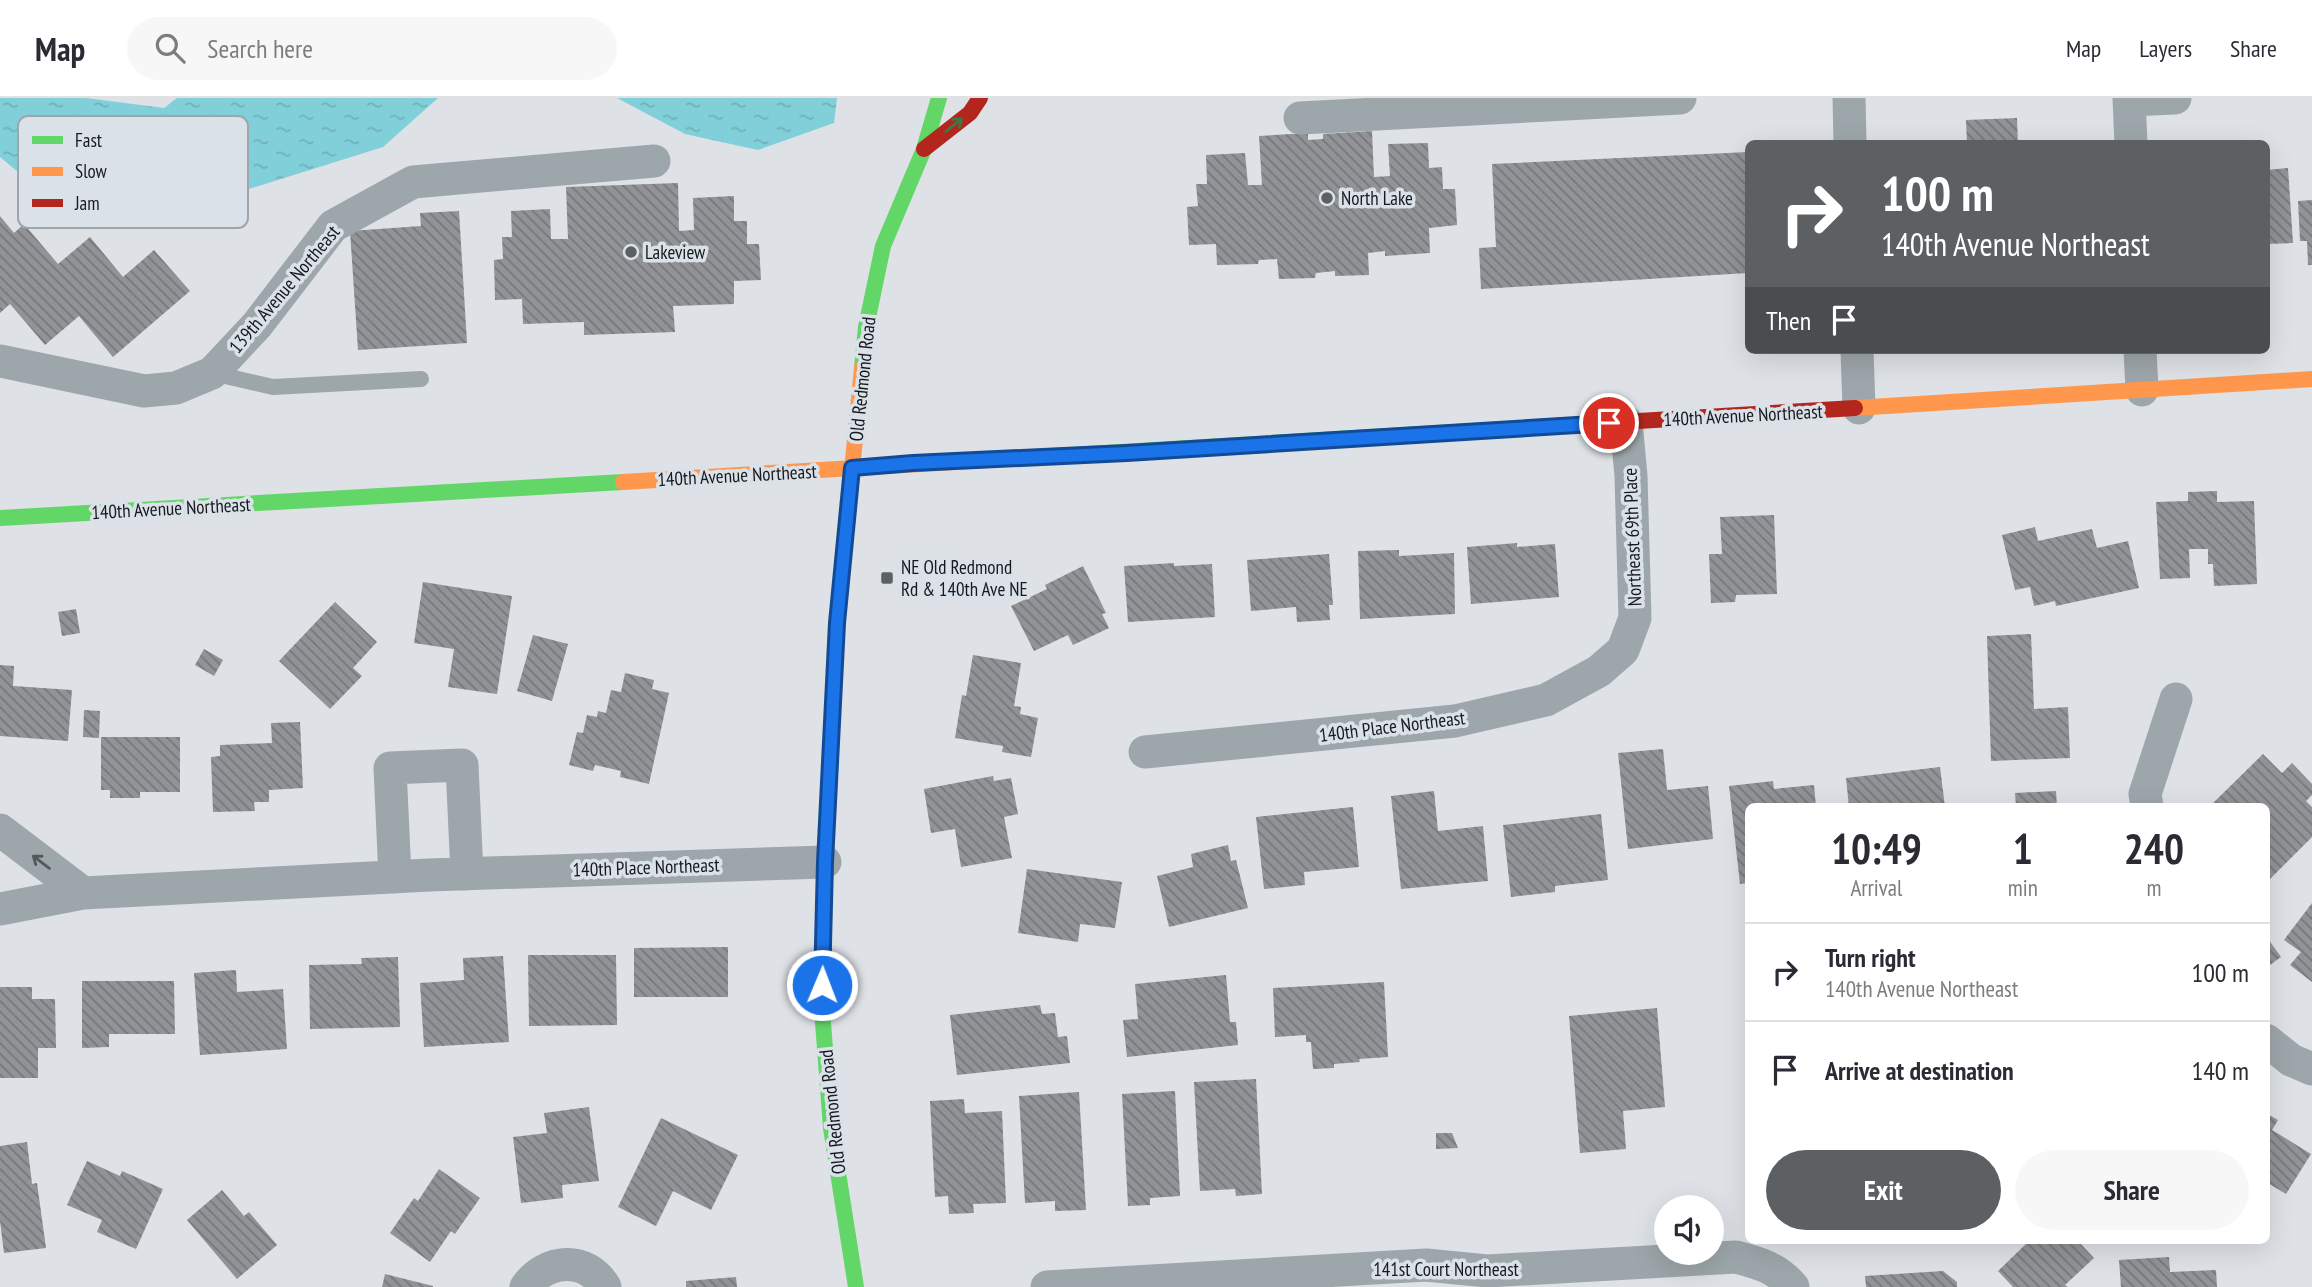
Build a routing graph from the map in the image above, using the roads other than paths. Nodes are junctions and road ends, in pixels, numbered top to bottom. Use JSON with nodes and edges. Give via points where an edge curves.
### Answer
{"nodes":[{"id":1,"x":939,"y":98,"type":"edge"},
{"id":2,"x":980,"y":98,"type":"edge"},
{"id":3,"x":1680,"y":98,"type":"edge"},
{"id":4,"x":1849,"y":98,"type":"edge"},
{"id":5,"x":2175,"y":98,"type":"edge"},
{"id":6,"x":2129,"y":99,"type":"edge"},
{"id":7,"x":1300,"y":118,"type":"dead end"},
{"id":8,"x":1850,"y":140,"type":"edge"},
{"id":9,"x":2130,"y":140,"type":"edge"},
{"id":10,"x":924,"y":149,"type":"junction"},
{"id":11,"x":654,"y":162,"type":"dead end"},
{"id":12,"x":1857,"y":354,"type":"edge"},
{"id":13,"x":2140,"y":354,"type":"edge"},
{"id":14,"x":0,"y":361,"type":"edge"},
{"id":15,"x":212,"y":373,"type":"junction"},
{"id":16,"x":421,"y":379,"type":"dead end"},
{"id":17,"x":2312,"y":379,"type":"edge"},
{"id":18,"x":2142,"y":390,"type":"junction"},
{"id":19,"x":1859,"y":408,"type":"junction"},
{"id":20,"x":1626,"y":422,"type":"junction"},
{"id":21,"x":852,"y":468,"type":"junction"},
{"id":22,"x":0,"y":518,"type":"edge"},
{"id":23,"x":1623,"y":650,"type":"joint"},
{"id":24,"x":2176,"y":699,"type":"dead end"},
{"id":25,"x":1145,"y":752,"type":"dead end"},
{"id":26,"x":2146,"y":803,"type":"edge"},
{"id":27,"x":0,"y":830,"type":"edge"},
{"id":28,"x":825,"y":862,"type":"junction"},
{"id":29,"x":467,"y":874,"type":"junction"},
{"id":30,"x":395,"y":877,"type":"junction"},
{"id":31,"x":83,"y":893,"type":"junction"},
{"id":32,"x":0,"y":909,"type":"edge"},
{"id":33,"x":2270,"y":1043,"type":"edge"},
{"id":34,"x":2312,"y":1069,"type":"edge"},
{"id":35,"x":526,"y":1287,"type":"edge"},
{"id":36,"x":605,"y":1287,"type":"edge"},
{"id":37,"x":856,"y":1287,"type":"edge"},
{"id":38,"x":1047,"y":1287,"type":"edge"},
{"id":39,"x":1793,"y":1287,"type":"edge"}],
"edges":[{"from":1,"to":10,"type":"main road","name":"Old Redmond Road"},
{"from":10,"to":2,"type":"main road","name":"Old Redmond Road","one_way":true,"via":[[970,113]]},
{"from":3,"to":7,"type":"street"},
{"from":4,"to":8,"type":"street"},
{"from":5,"to":6,"type":"street"},
{"from":6,"to":9,"type":"street"},
{"from":10,"to":21,"type":"main road","name":"Old Redmond Road","via":[[883,246],[866,327]]},
{"from":11,"to":15,"type":"street","name":"139th Avenue Northeast","via":[[413,182],[333,226],[257,325]]},
{"from":12,"to":19,"type":"street"},
{"from":13,"to":18,"type":"street"},
{"from":14,"to":15,"type":"street","name":"139th Avenue Northeast","via":[[144,391],[176,388]]},
{"from":15,"to":16,"type":"lane","via":[[274,387]]},
{"from":17,"to":18,"type":"main road","name":"140th Avenue Northeast"},
{"from":18,"to":19,"type":"main road","name":"140th Avenue Northeast"},
{"from":19,"to":20,"type":"main road","name":"140th Avenue Northeast"},
{"from":20,"to":21,"type":"main road","name":"140th Avenue Northeast"},
{"from":20,"to":23,"type":"street","name":"Northeast 69th Place","via":[[1635,618]]},
{"from":21,"to":22,"type":"main road","name":"140th Avenue Northeast"},
{"from":21,"to":28,"type":"main road","name":"Old Redmond Road","via":[[837,623]]},
{"from":23,"to":25,"type":"street","name":"140th Place Northeast","via":[[1599,671],[1545,700],[1455,721]]},
{"from":24,"to":26,"type":"street","via":[[2145,794]]},
{"from":31,"to":27,"type":"street","one_way":true},
{"from":28,"to":29,"type":"street","name":"140th Place Northeast"},
{"from":28,"to":37,"type":"main road","name":"Old Redmond Road","via":[[822,1009],[831,1128]]},
{"from":29,"to":30,"type":"street","name":"140th Place Northeast"},
{"from":29,"to":30,"type":"street","via":[[462,765],[390,768]]},
{"from":30,"to":31,"type":"street","name":"140th Place Northeast"},
{"from":31,"to":32,"type":"street","name":"140th Place Northeast"},
{"from":33,"to":34,"type":"street"},
{"from":35,"to":36,"type":"street","via":[[547,1268],[562,1264],[592,1272]]},
{"from":38,"to":39,"type":"street","name":"141st Court Northeast","via":[[1426,1265],[1487,1271],[1736,1257],[1768,1266]]}]}
